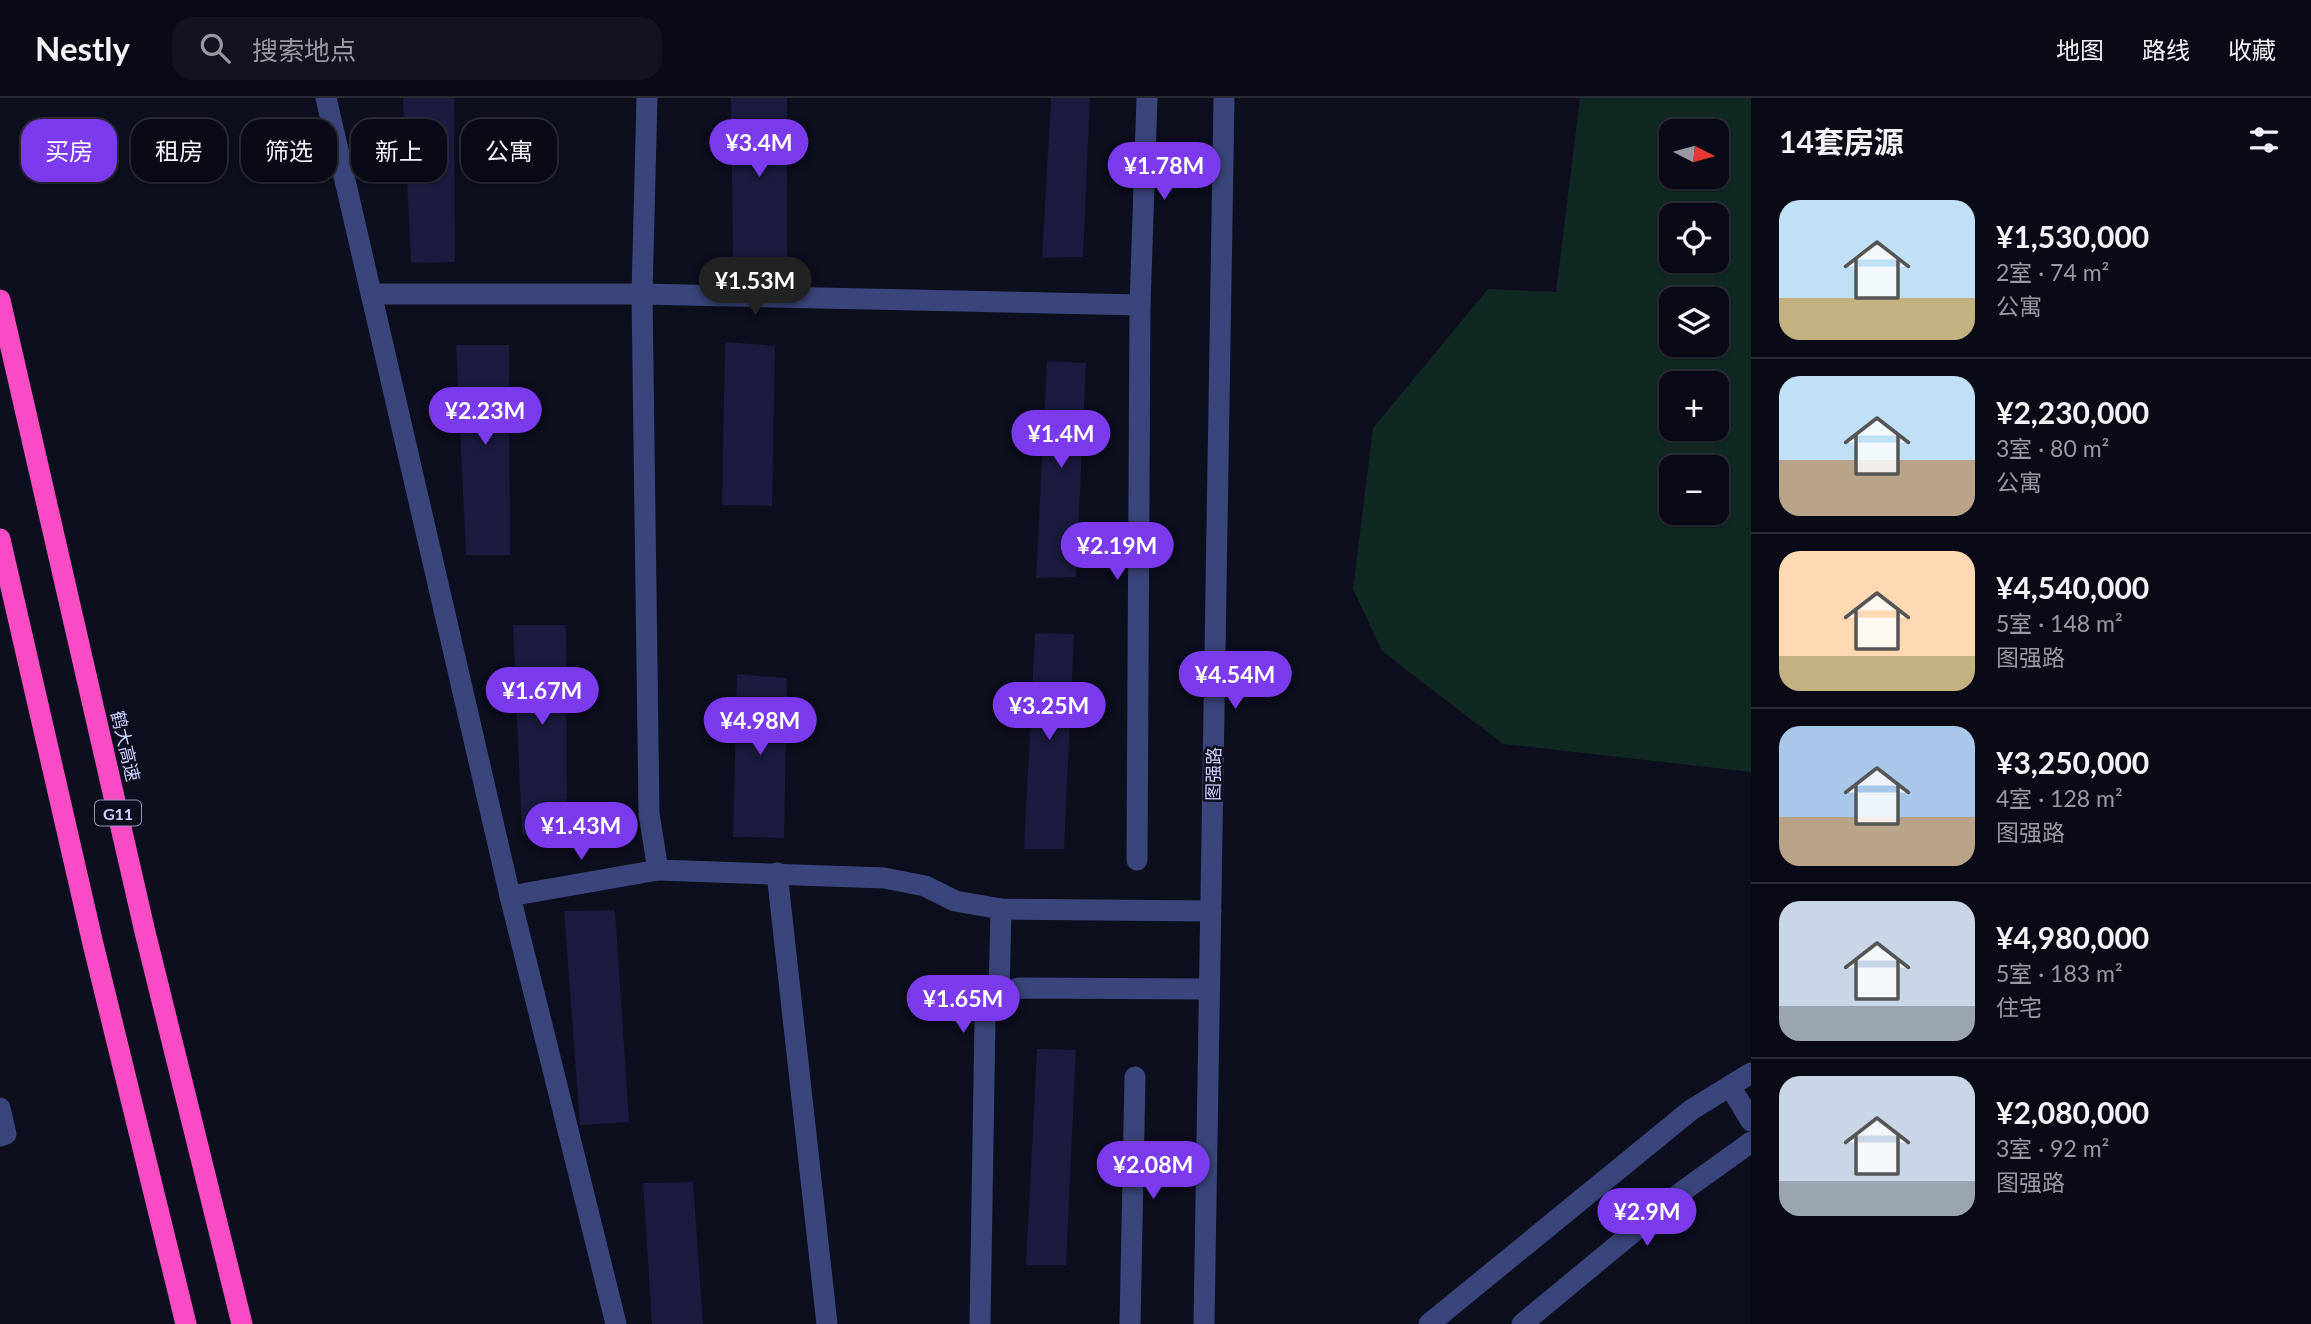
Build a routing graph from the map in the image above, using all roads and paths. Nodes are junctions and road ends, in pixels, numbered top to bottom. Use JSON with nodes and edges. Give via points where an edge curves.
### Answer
{"nodes":[{"id":1,"x":326,"y":98,"type":"edge"},
{"id":2,"x":647,"y":98,"type":"edge"},
{"id":3,"x":1147,"y":98,"type":"edge"},
{"id":4,"x":1224,"y":98,"type":"edge"},
{"id":5,"x":371,"y":294,"type":"junction"},
{"id":6,"x":642,"y":294,"type":"junction"},
{"id":7,"x":0,"y":300,"type":"edge"},
{"id":8,"x":1140,"y":305,"type":"junction"},
{"id":9,"x":0,"y":539,"type":"edge"},
{"id":10,"x":1137,"y":860,"type":"dead end"},
{"id":11,"x":658,"y":870,"type":"junction"},
{"id":12,"x":778,"y":873,"type":"junction"},
{"id":13,"x":510,"y":896,"type":"junction"},
{"id":14,"x":1001,"y":909,"type":"junction"},
{"id":15,"x":1211,"y":911,"type":"junction"},
{"id":16,"x":1209,"y":989,"type":"junction"},
{"id":17,"x":999,"y":995,"type":"junction"},
{"id":18,"x":1751,"y":1073,"type":"edge"},
{"id":19,"x":1135,"y":1077,"type":"dead end"},
{"id":20,"x":1730,"y":1086,"type":"junction"},
{"id":21,"x":0,"y":1108,"type":"edge"},
{"id":22,"x":1751,"y":1121,"type":"edge"},
{"id":23,"x":0,"y":1136,"type":"edge"},
{"id":24,"x":1751,"y":1142,"type":"edge"},
{"id":25,"x":186,"y":1324,"type":"edge"},
{"id":26,"x":242,"y":1324,"type":"edge"},
{"id":27,"x":616,"y":1324,"type":"edge"},
{"id":28,"x":827,"y":1324,"type":"edge"},
{"id":29,"x":980,"y":1324,"type":"edge"},
{"id":30,"x":1130,"y":1324,"type":"edge"},
{"id":31,"x":1204,"y":1324,"type":"edge"},
{"id":32,"x":1429,"y":1324,"type":"edge"},
{"id":33,"x":1522,"y":1324,"type":"edge"}],
"edges":[{"from":1,"to":5,"type":"street"},
{"from":2,"to":6,"type":"street"},
{"from":3,"to":8,"type":"street"},
{"from":4,"to":15,"type":"street","name":"图强路"},
{"from":5,"to":6,"type":"street"},
{"from":5,"to":13,"type":"street"},
{"from":6,"to":8,"type":"street"},
{"from":6,"to":11,"type":"street","via":[[649,814]]},
{"from":7,"to":26,"type":"highway","name":"鹤大高速","number":"G11","via":[[145,932]]},
{"from":8,"to":10,"type":"street"},
{"from":9,"to":25,"type":"highway"},
{"from":11,"to":12,"type":"street"},
{"from":11,"to":13,"type":"street"},
{"from":12,"to":14,"type":"street","via":[[884,878],[925,886],[955,901]]},
{"from":12,"to":28,"type":"street"},
{"from":13,"to":27,"type":"street"},
{"from":14,"to":15,"type":"street"},
{"from":14,"to":17,"type":"street"},
{"from":15,"to":16,"type":"street","name":"图强路"},
{"from":16,"to":17,"type":"street","via":[[1018,988]]},
{"from":16,"to":31,"type":"street","name":"图强路"},
{"from":17,"to":29,"type":"street","via":[[985,1019]]},
{"from":18,"to":20,"type":"street"},
{"from":19,"to":30,"type":"street"},
{"from":20,"to":22,"type":"street"},
{"from":20,"to":32,"type":"street","via":[[1690,1110]]},
{"from":21,"to":23,"type":"street","via":[[6,1134]]},
{"from":24,"to":33,"type":"street","via":[[1683,1191]]}]}
